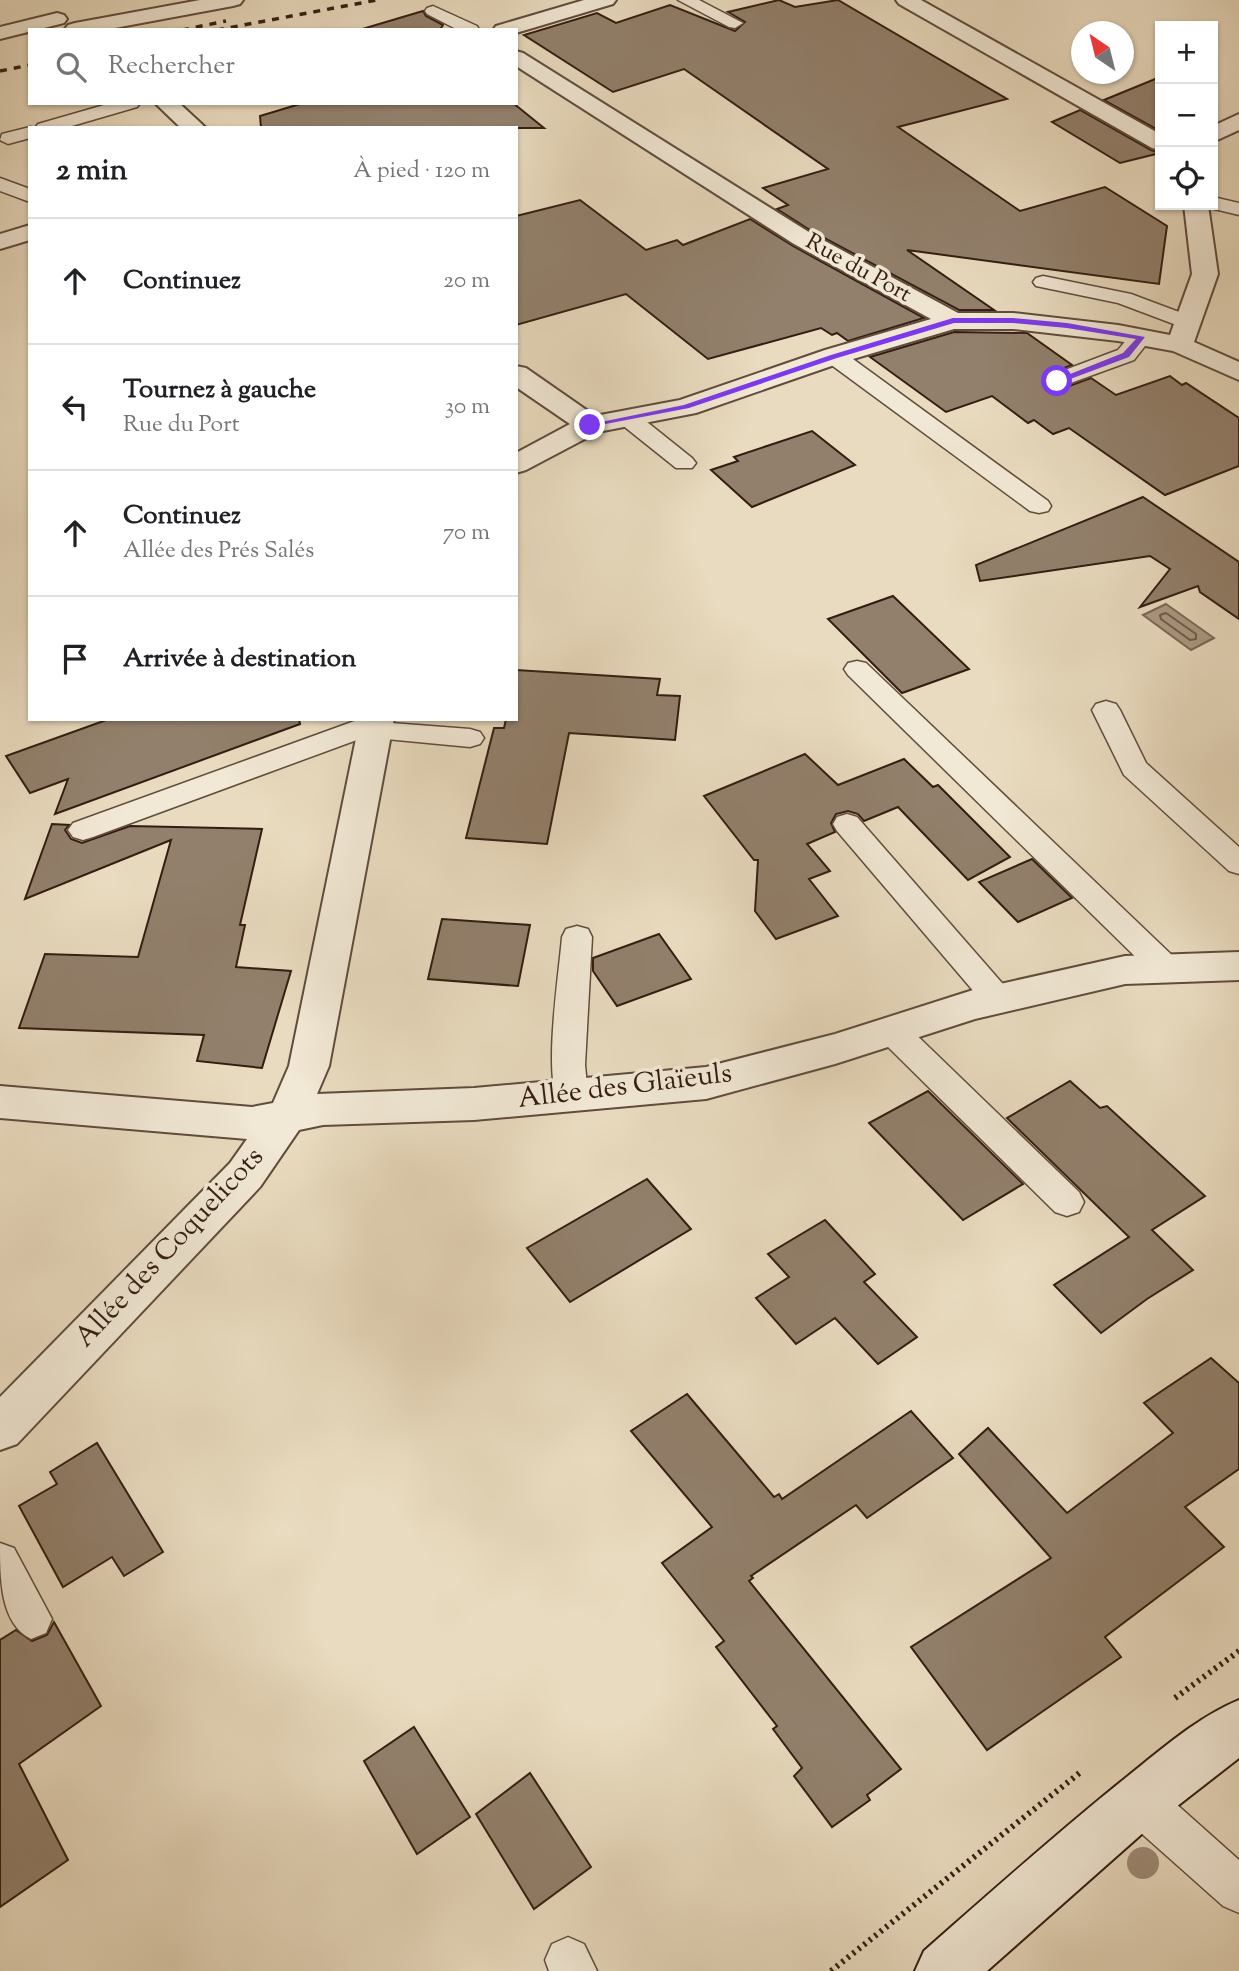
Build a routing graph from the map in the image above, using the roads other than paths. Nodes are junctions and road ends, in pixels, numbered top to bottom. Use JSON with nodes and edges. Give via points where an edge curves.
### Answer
{"nodes":[{"id":1,"x":233,"y":0,"type":"edge"},
{"id":2,"x":606,"y":0,"type":"edge"},
{"id":3,"x":687,"y":0,"type":"edge"},
{"id":4,"x":906,"y":0,"type":"edge"},
{"id":5,"x":40,"y":7,"type":"dead end"},
{"id":6,"x":433,"y":10,"type":"dead end"},
{"id":7,"x":735,"y":23,"type":"dead end"},
{"id":8,"x":70,"y":26,"type":"edge"},
{"id":9,"x":50,"y":28,"type":"edge"},
{"id":10,"x":467,"y":28,"type":"edge"},
{"id":11,"x":510,"y":28,"type":"edge"},
{"id":12,"x":28,"y":30,"type":"edge"},
{"id":13,"x":0,"y":33,"type":"edge"},
{"id":14,"x":518,"y":58,"type":"edge"},
{"id":15,"x":124,"y":105,"type":"edge"},
{"id":16,"x":170,"y":106,"type":"edge"},
{"id":17,"x":1239,"y":121,"type":"edge"},
{"id":18,"x":51,"y":126,"type":"edge"},
{"id":19,"x":193,"y":126,"type":"edge"},
{"id":20,"x":1218,"y":132,"type":"edge"},
{"id":21,"x":28,"y":133,"type":"edge"},
{"id":22,"x":8,"y":138,"type":"dead end"},
{"id":23,"x":1155,"y":140,"type":"edge"},
{"id":24,"x":0,"y":184,"type":"edge"},
{"id":25,"x":28,"y":195,"type":"edge"},
{"id":26,"x":1218,"y":204,"type":"edge"},
{"id":27,"x":1239,"y":209,"type":"edge"},
{"id":28,"x":1197,"y":210,"type":"edge"},
{"id":29,"x":28,"y":233,"type":"edge"},
{"id":30,"x":0,"y":242,"type":"edge"},
{"id":31,"x":1044,"y":282,"type":"dead end"},
{"id":32,"x":953,"y":321,"type":"junction"},
{"id":33,"x":1184,"y":334,"type":"junction"},
{"id":34,"x":1141,"y":337,"type":"junction"},
{"id":35,"x":834,"y":356,"type":"junction"},
{"id":36,"x":1239,"y":372,"type":"edge"},
{"id":37,"x":518,"y":375,"type":"edge"},
{"id":38,"x":1057,"y":381,"type":"dead end"},
{"id":39,"x":629,"y":419,"type":"junction"},
{"id":40,"x":590,"y":425,"type":"junction"},
{"id":41,"x":518,"y":463,"type":"edge"},
{"id":42,"x":684,"y":463,"type":"dead end"},
{"id":43,"x":1039,"y":506,"type":"dead end"},
{"id":44,"x":857,"y":669,"type":"dead end"},
{"id":45,"x":1106,"y":710,"type":"dead end"},
{"id":46,"x":376,"y":724,"type":"edge"},
{"id":47,"x":470,"y":738,"type":"dead end"},
{"id":48,"x":847,"y":824,"type":"dead end"},
{"id":49,"x":83,"y":830,"type":"dead end"},
{"id":50,"x":1239,"y":864,"type":"edge"},
{"id":51,"x":577,"y":937,"type":"dead end"},
{"id":52,"x":1239,"y":965,"type":"edge"},
{"id":53,"x":1166,"y":968,"type":"junction"},
{"id":54,"x":999,"y":999,"type":"junction"},
{"id":55,"x":892,"y":1031,"type":"junction"},
{"id":56,"x":571,"y":1095,"type":"junction"},
{"id":57,"x":0,"y":1102,"type":"edge"},
{"id":58,"x":288,"y":1114,"type":"junction"},
{"id":59,"x":1067,"y":1202,"type":"dead end"},
{"id":60,"x":0,"y":1429,"type":"edge"},
{"id":61,"x":0,"y":1562,"type":"edge"},
{"id":62,"x":31,"y":1619,"type":"dead end"},
{"id":63,"x":1239,"y":1726,"type":"edge"},
{"id":64,"x":1139,"y":1801,"type":"junction"},
{"id":65,"x":1239,"y":1890,"type":"edge"},
{"id":66,"x":952,"y":1968,"type":"edge"}],
"edges":[{"from":1,"to":8,"type":"street"},
{"from":2,"to":11,"type":"street"},
{"from":3,"to":7,"type":"lane"},
{"from":4,"to":23,"type":"street"},
{"from":5,"to":8,"type":"street"},
{"from":6,"to":10,"type":"lane"},
{"from":8,"to":9,"type":"street"},
{"from":12,"to":13,"type":"street"},
{"from":14,"to":32,"type":"street","name":"Rue du Port","via":[[803,239]]},
{"from":15,"to":18,"type":"lane"},
{"from":16,"to":19,"type":"street"},
{"from":17,"to":20,"type":"street"},
{"from":21,"to":22,"type":"lane"},
{"from":24,"to":25,"type":"lane"},
{"from":26,"to":27,"type":"lane"},
{"from":28,"to":33,"type":"street","via":[[1205,274]]},
{"from":29,"to":30,"type":"street"},
{"from":31,"to":33,"type":"lane","via":[[1124,298]]},
{"from":32,"to":34,"type":"street","name":"Rue du Port","via":[[1054,324]]},
{"from":32,"to":35,"type":"street"},
{"from":33,"to":34,"type":"street","name":"Rue du Port"},
{"from":33,"to":36,"type":"street","name":"Rue du Port"},
{"from":34,"to":38,"type":"lane","via":[[1126,355]]},
{"from":35,"to":39,"type":"street","via":[[686,407]]},
{"from":35,"to":43,"type":"lane"},
{"from":37,"to":40,"type":"street"},
{"from":39,"to":40,"type":"street"},
{"from":39,"to":42,"type":"lane"},
{"from":40,"to":41,"type":"street"},
{"from":44,"to":53,"type":"lane"},
{"from":45,"to":50,"type":"lane","via":[[1134,768]]},
{"from":46,"to":47,"type":"lane"},
{"from":46,"to":49,"type":"lane"},
{"from":46,"to":58,"type":"street","name":"Allée des Coquelicots","via":[[309,1066]]},
{"from":48,"to":54,"type":"lane"},
{"from":51,"to":56,"type":"lane"},
{"from":52,"to":53,"type":"street","name":"Allée des Glaïeuls"},
{"from":53,"to":54,"type":"street","name":"Allée des Glaïeuls","via":[[1125,970]]},
{"from":54,"to":55,"type":"street","name":"Allée des Glaïeuls"},
{"from":55,"to":56,"type":"street","name":"Allée des Glaïeuls","via":[[706,1083]]},
{"from":55,"to":59,"type":"lane"},
{"from":56,"to":58,"type":"street","name":"Allée des Glaïeuls"},
{"from":57,"to":58,"type":"street","name":"Allée des Glaïeuls","via":[[253,1123]]},
{"from":58,"to":60,"type":"street","name":"Allée des Coquelicots","via":[[245,1175]]},
{"from":61,"to":62,"type":"lane"},
{"from":63,"to":64,"type":"street"},
{"from":64,"to":65,"type":"lane"},
{"from":64,"to":66,"type":"street"}]}
